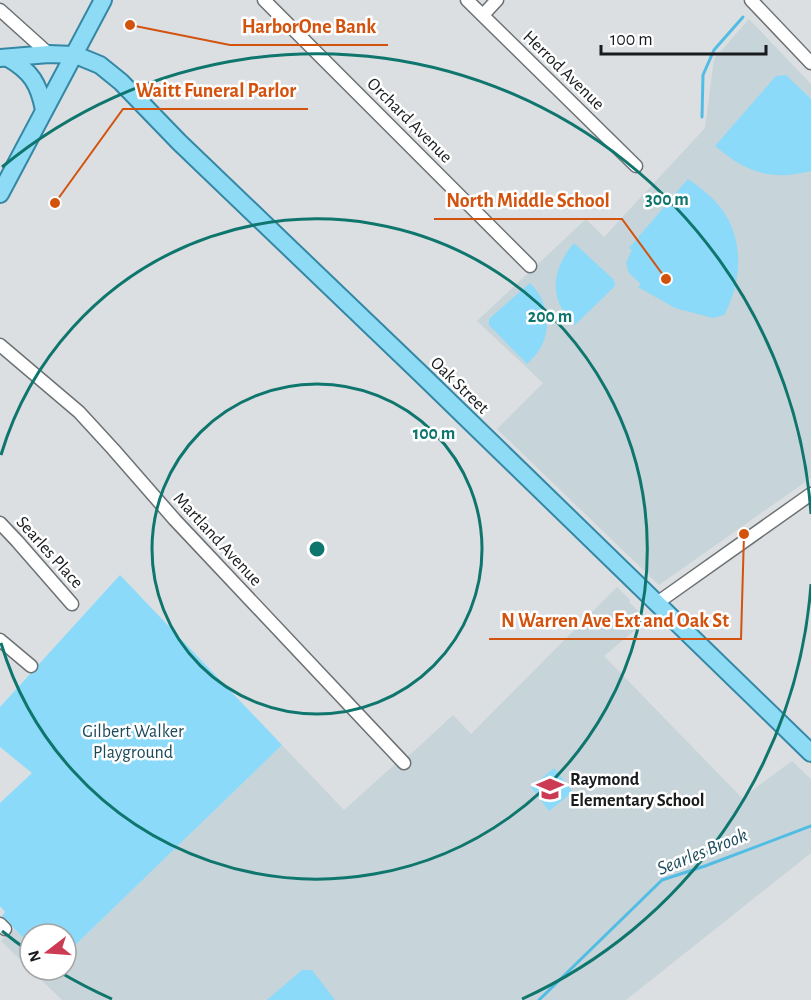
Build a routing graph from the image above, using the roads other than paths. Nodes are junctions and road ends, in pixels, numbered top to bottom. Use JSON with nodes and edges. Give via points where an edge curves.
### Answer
{"nodes":[{"id":1,"x":103,"y":0,"type":"edge"},
{"id":2,"x":264,"y":0,"type":"edge"},
{"id":3,"x":467,"y":0,"type":"edge"},
{"id":4,"x":497,"y":0,"type":"edge"},
{"id":5,"x":751,"y":0,"type":"edge"},
{"id":6,"x":0,"y":10,"type":"edge"},
{"id":7,"x":483,"y":15,"type":"junction"},
{"id":8,"x":49,"y":54,"type":"junction"},
{"id":9,"x":74,"y":56,"type":"junction"},
{"id":10,"x":4,"y":58,"type":"edge"},
{"id":11,"x":811,"y":63,"type":"edge"},
{"id":12,"x":44,"y":111,"type":"junction"},
{"id":13,"x":636,"y":166,"type":"dead end"},
{"id":14,"x":0,"y":194,"type":"edge"},
{"id":15,"x":530,"y":266,"type":"dead end"},
{"id":16,"x":0,"y":345,"type":"edge"},
{"id":17,"x":811,"y":494,"type":"edge"},
{"id":18,"x":0,"y":523,"type":"edge"},
{"id":19,"x":657,"y":603,"type":"junction"},
{"id":20,"x":72,"y":604,"type":"dead end"},
{"id":21,"x":0,"y":640,"type":"edge"},
{"id":22,"x":31,"y":666,"type":"dead end"},
{"id":23,"x":811,"y":753,"type":"edge"},
{"id":24,"x":404,"y":763,"type":"dead end"}],
"edges":[{"from":1,"to":9,"type":"main road"},
{"from":2,"to":15,"type":"street","name":"Orchard Avenue"},
{"from":3,"to":7,"type":"street","name":"Herrod Avenue"},
{"from":4,"to":7,"type":"street"},
{"from":5,"to":11,"type":"street"},
{"from":6,"to":8,"type":"street"},
{"from":7,"to":13,"type":"street","name":"Herrod Avenue"},
{"from":8,"to":9,"type":"main road","name":"Oak Street"},
{"from":8,"to":10,"type":"main road","name":"Oak Street"},
{"from":9,"to":12,"type":"main road"},
{"from":9,"to":19,"type":"main road","name":"Oak Street","via":[[100,65],[121,82]]},
{"from":10,"to":12,"type":"main road","via":[[30,75],[41,94]]},
{"from":12,"to":14,"type":"main road"},
{"from":16,"to":24,"type":"street","name":"Martland Avenue","via":[[79,412]]},
{"from":17,"to":19,"type":"street"},
{"from":18,"to":20,"type":"street","name":"Searles Place"},
{"from":19,"to":23,"type":"main road","name":"Oak Street"},
{"from":21,"to":22,"type":"street"}]}
